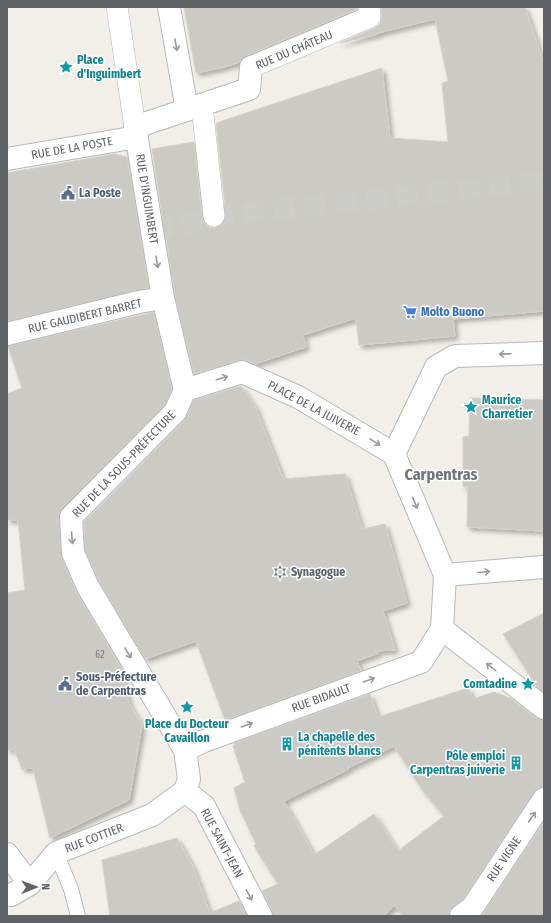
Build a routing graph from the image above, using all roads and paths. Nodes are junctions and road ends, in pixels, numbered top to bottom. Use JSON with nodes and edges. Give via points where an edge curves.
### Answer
{"nodes":[{"id":1,"x":117,"y":7,"type":"edge"},
{"id":2,"x":169,"y":7,"type":"edge"},
{"id":3,"x":369,"y":7,"type":"edge"},
{"id":4,"x":251,"y":67,"type":"joint"},
{"id":5,"x":194,"y":108,"type":"junction"},
{"id":6,"x":136,"y":132,"type":"junction"},
{"id":7,"x":7,"y":159,"type":"edge"},
{"id":8,"x":214,"y":216,"type":"dead end"},
{"id":9,"x":163,"y":298,"type":"junction"},
{"id":10,"x":7,"y":334,"type":"edge"},
{"id":11,"x":544,"y":353,"type":"edge"},
{"id":12,"x":185,"y":390,"type":"junction"},
{"id":13,"x":394,"y":454,"type":"junction"},
{"id":14,"x":544,"y":567,"type":"edge"},
{"id":15,"x":445,"y":576,"type":"junction"},
{"id":16,"x":442,"y":629,"type":"junction"},
{"id":17,"x":544,"y":708,"type":"edge"},
{"id":18,"x":185,"y":750,"type":"junction"},
{"id":19,"x":185,"y":791,"type":"junction"},
{"id":20,"x":544,"y":799,"type":"edge"},
{"id":21,"x":56,"y":853,"type":"junction"},
{"id":22,"x":7,"y":854,"type":"edge"},
{"id":23,"x":30,"y":884,"type":"junction"},
{"id":24,"x":11,"y":895,"type":"dead end"},
{"id":25,"x":468,"y":913,"type":"edge"},
{"id":26,"x":78,"y":916,"type":"edge"},
{"id":27,"x":261,"y":916,"type":"edge"}],
"edges":[{"from":1,"to":6,"type":"street","name":"RUE D'INGUIMBERT"},
{"from":2,"to":5,"type":"street","one_way":true},
{"from":3,"to":4,"type":"street","name":"RUE DU CHÂTEAU","via":[[370,17]]},
{"from":4,"to":5,"type":"street","name":"RUE DU CHÂTEAU","via":[[249,89]]},
{"from":5,"to":6,"type":"street","name":"RUE DU CHÂTEAU"},
{"from":5,"to":8,"type":"street"},
{"from":6,"to":7,"type":"street","name":"RUE DE LA POSTE"},
{"from":6,"to":9,"type":"street","name":"RUE D'INGUIMBERT","one_way":true},
{"from":9,"to":10,"type":"street","name":"RUE GAUDIBERT BARRET"},
{"from":9,"to":12,"type":"street","name":"RUE D'INGUIMBERT"},
{"from":11,"to":13,"type":"street","one_way":true,"via":[[455,356],[436,367]]},
{"from":12,"to":13,"type":"street","name":"PLACE DE LA JUIVERIE","one_way":true,"via":[[242,372],[298,397]]},
{"from":12,"to":18,"type":"street","name":"RUE DE LA SOUS-PRÉFECTURE","one_way":true,"via":[[175,412],[71,517],[73,554],[88,587]]},
{"from":13,"to":15,"type":"street","one_way":true},
{"from":15,"to":14,"type":"street","one_way":true},
{"from":15,"to":16,"type":"street"},
{"from":17,"to":16,"type":"street","one_way":true},
{"from":18,"to":16,"type":"street","name":"RUE BIDAULT","one_way":true,"via":[[421,662]]},
{"from":18,"to":19,"type":"street","via":[[189,780]]},
{"from":19,"to":21,"type":"street","name":"RUE COTTIER","via":[[152,815]]},
{"from":19,"to":27,"type":"street","name":"RUE SAINT-JEAN","one_way":true,"via":[[204,806]]},
{"from":25,"to":20,"type":"street","name":"RUE VIGNE","one_way":true},
{"from":21,"to":23,"type":"street","name":"RUE COTTIER"},
{"from":21,"to":26,"type":"lane","via":[[71,889]]},
{"from":22,"to":23,"type":"street"},
{"from":23,"to":24,"type":"street","name":"RUE COTTIER"}]}
